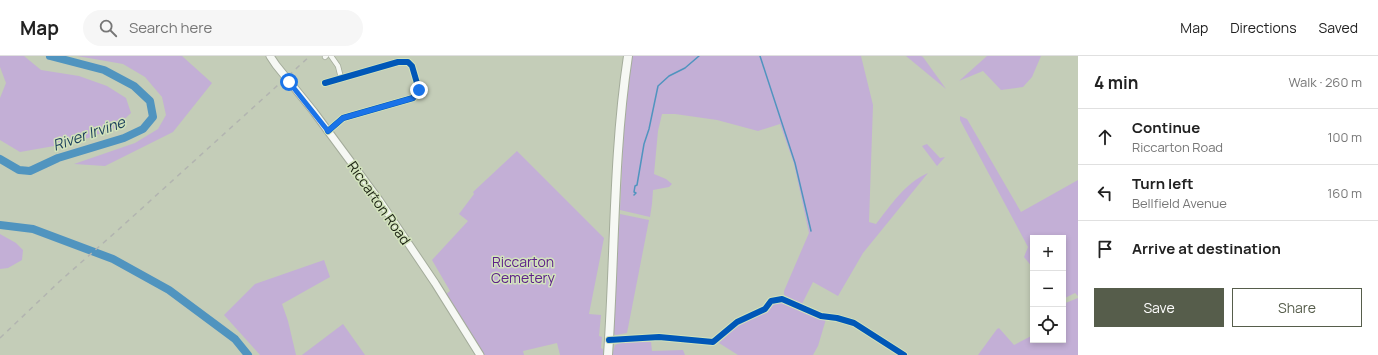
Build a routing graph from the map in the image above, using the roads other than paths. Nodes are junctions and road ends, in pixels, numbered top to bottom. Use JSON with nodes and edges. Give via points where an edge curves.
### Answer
{"nodes":[{"id":1,"x":270,"y":56,"type":"edge"},
{"id":2,"x":331,"y":56,"type":"edge"},
{"id":3,"x":628,"y":56,"type":"edge"},
{"id":4,"x":341,"y":78,"type":"junction"},
{"id":5,"x":325,"y":83,"type":"dead end"},
{"id":6,"x":328,"y":131,"type":"junction"},
{"id":7,"x":609,"y":340,"type":"junction"},
{"id":8,"x":480,"y":355,"type":"edge"},
{"id":9,"x":608,"y":355,"type":"edge"},
{"id":10,"x":904,"y":355,"type":"edge"}],
"edges":[{"from":1,"to":6,"type":"main road","name":"Riccarton Road"},
{"from":2,"to":4,"type":"street","via":[[338,66]]},
{"from":3,"to":7,"type":"highway","via":[[619,136]]},
{"from":4,"to":5,"type":"street"},
{"from":4,"to":6,"type":"street","via":[[398,62],[408,62],[412,66],[419,90],[413,98],[343,118]]},
{"from":6,"to":8,"type":"main road","name":"Riccarton Road","via":[[379,200]]},
{"from":7,"to":9,"type":"highway"},
{"from":7,"to":10,"type":"street","via":[[659,337],[713,342],[737,322],[765,309],[771,301],[782,299],[821,316],[854,323]]}]}
